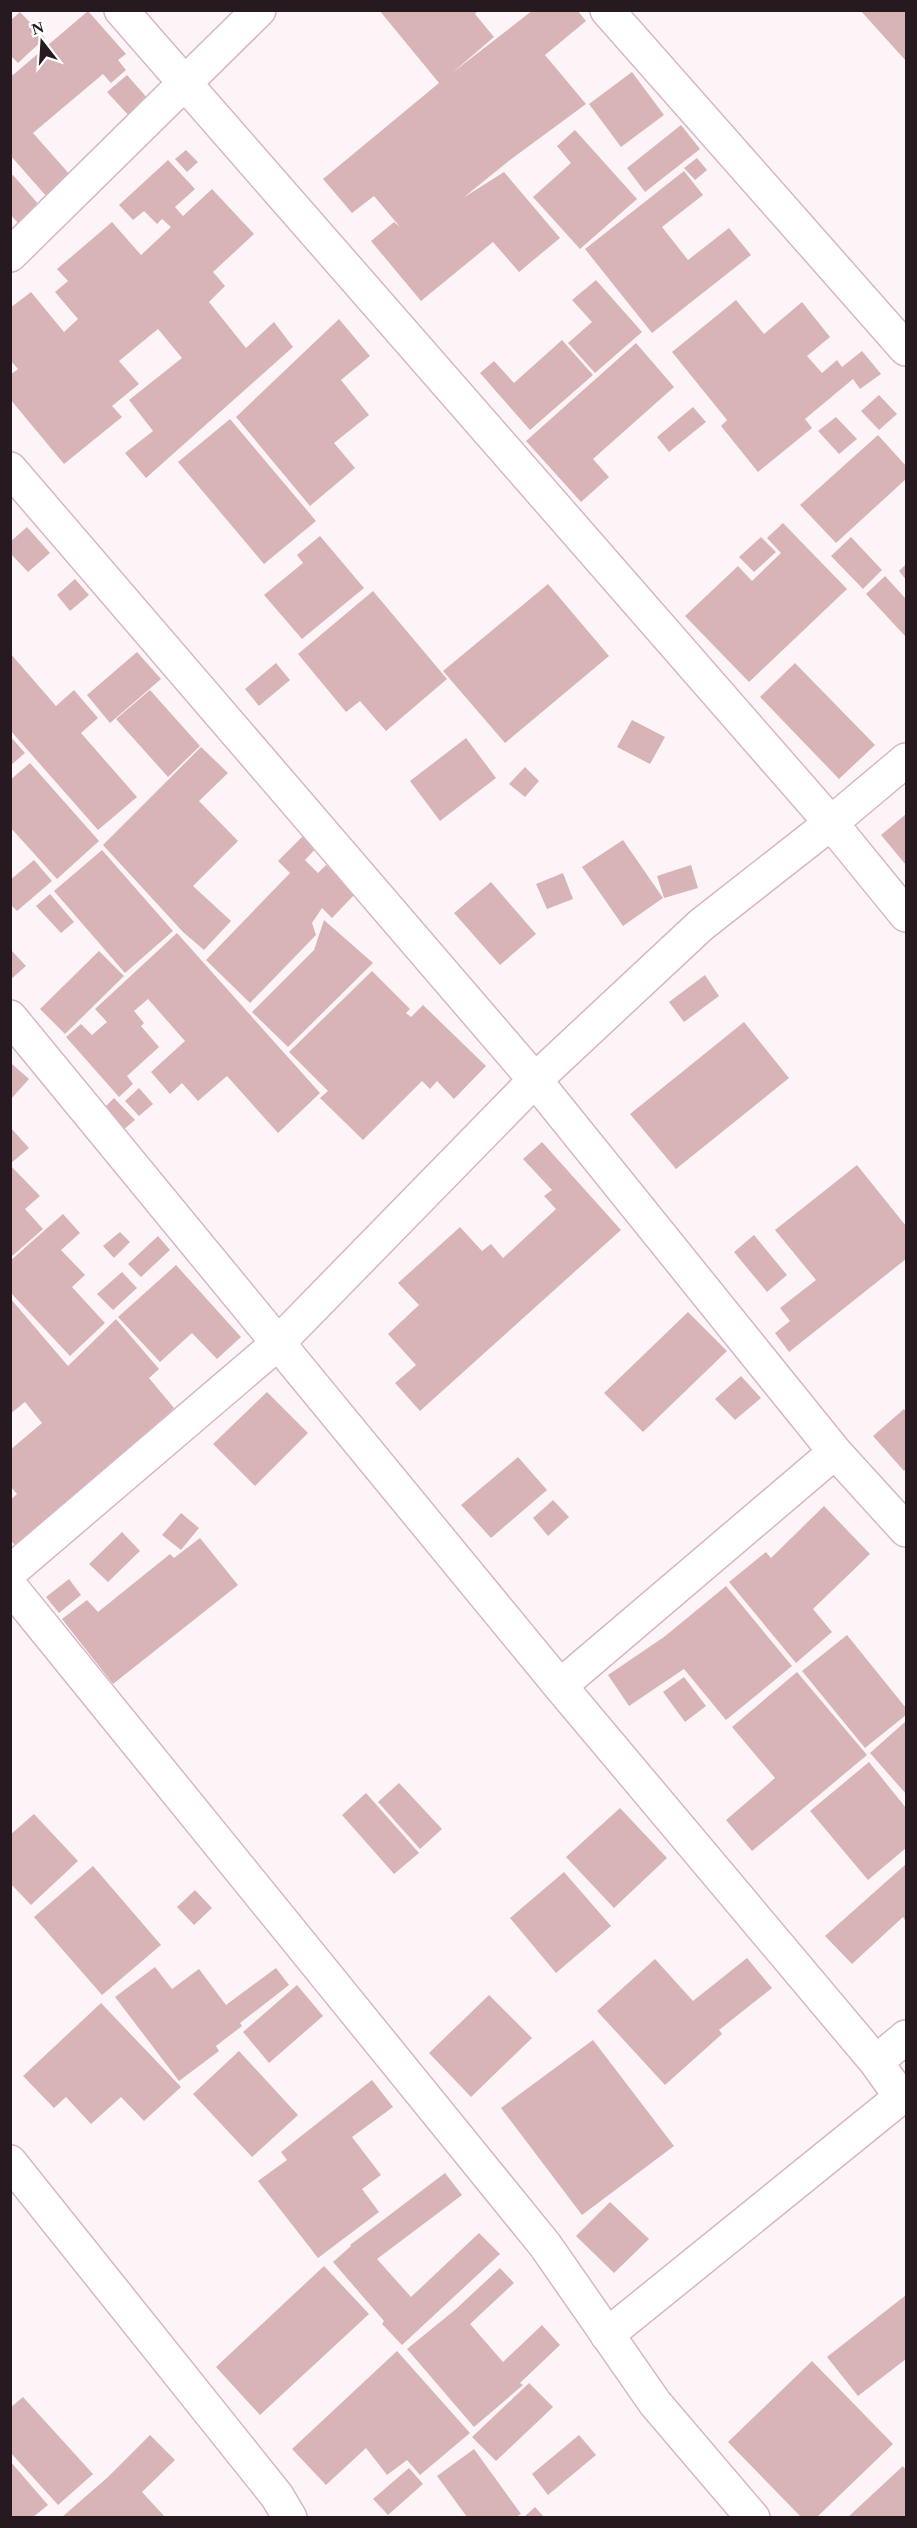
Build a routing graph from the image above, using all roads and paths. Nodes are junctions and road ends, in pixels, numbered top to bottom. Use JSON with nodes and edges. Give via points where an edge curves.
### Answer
{"nodes":[{"id":1,"x":121,"y":10,"type":"edge"},
{"id":2,"x":259,"y":10,"type":"edge"},
{"id":3,"x":607,"y":10,"type":"edge"},
{"id":4,"x":186,"y":83,"type":"junction"},
{"id":5,"x":10,"y":255,"type":"edge"},
{"id":6,"x":906,"y":349,"type":"edge"},
{"id":7,"x":10,"y":469,"type":"edge"},
{"id":8,"x":906,"y":760,"type":"edge"},
{"id":9,"x":831,"y":823,"type":"junction"},
{"id":10,"x":906,"y":915,"type":"edge"},
{"id":11,"x":10,"y":1017,"type":"edge"},
{"id":12,"x":535,"y":1080,"type":"junction"},
{"id":13,"x":277,"y":1344,"type":"junction"},
{"id":14,"x":836,"y":1452,"type":"junction"},
{"id":15,"x":906,"y":1530,"type":"edge"},
{"id":16,"x":10,"y":1572,"type":"edge"},
{"id":17,"x":10,"y":1586,"type":"edge"},
{"id":18,"x":560,"y":1686,"type":"junction"},
{"id":19,"x":906,"y":2037,"type":"edge"},
{"id":20,"x":876,"y":2062,"type":"junction"},
{"id":21,"x":904,"y":2100,"type":"edge"},
{"id":22,"x":10,"y":2162,"type":"edge"},
{"id":23,"x":607,"y":2335,"type":"junction"},
{"id":24,"x":290,"y":2517,"type":"edge"},
{"id":25,"x":753,"y":2517,"type":"edge"}],
"edges":[{"from":1,"to":4,"type":"street"},
{"from":2,"to":4,"type":"street"},
{"from":3,"to":6,"type":"street"},
{"from":4,"to":5,"type":"street"},
{"from":4,"to":9,"type":"street"},
{"from":7,"to":12,"type":"street"},
{"from":8,"to":9,"type":"street"},
{"from":9,"to":10,"type":"street"},
{"from":9,"to":12,"type":"street","via":[[701,925]]},
{"from":11,"to":13,"type":"street"},
{"from":12,"to":13,"type":"street"},
{"from":12,"to":14,"type":"street"},
{"from":13,"to":16,"type":"street"},
{"from":13,"to":18,"type":"street"},
{"from":14,"to":15,"type":"street"},
{"from":14,"to":18,"type":"street"},
{"from":17,"to":23,"type":"street","via":[[545,2245]]},
{"from":18,"to":20,"type":"street"},
{"from":19,"to":20,"type":"street"},
{"from":20,"to":21,"type":"street"},
{"from":21,"to":23,"type":"street"},
{"from":22,"to":24,"type":"street"},
{"from":23,"to":25,"type":"street","via":[[656,2403]]}]}
